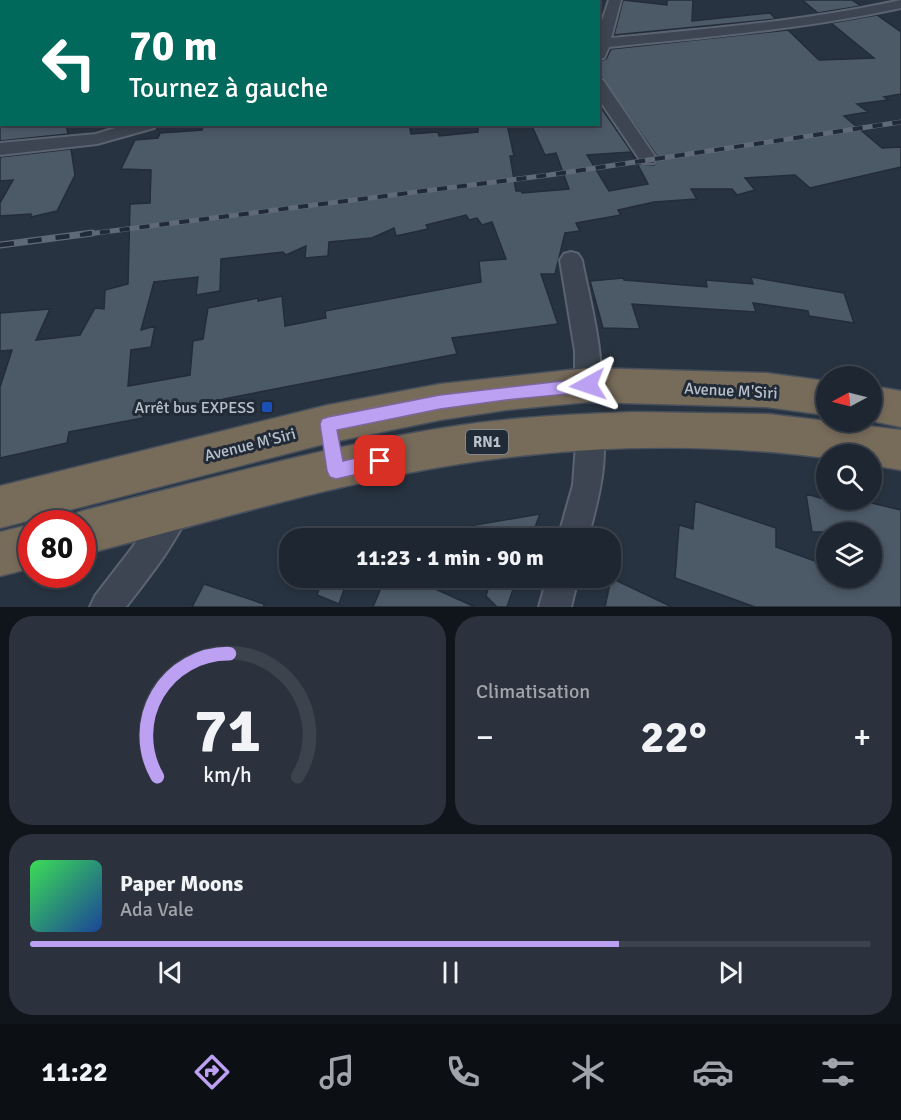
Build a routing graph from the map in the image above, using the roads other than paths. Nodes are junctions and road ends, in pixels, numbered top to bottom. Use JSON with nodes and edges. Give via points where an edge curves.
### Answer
{"nodes":[{"id":1,"x":615,"y":0,"type":"edge"},
{"id":2,"x":901,"y":4,"type":"edge"},
{"id":3,"x":600,"y":50,"type":"edge"},
{"id":4,"x":600,"y":88,"type":"edge"},
{"id":5,"x":136,"y":126,"type":"edge"},
{"id":6,"x":102,"y":132,"type":"edge"},
{"id":7,"x":0,"y":149,"type":"edge"},
{"id":8,"x":648,"y":159,"type":"dead end"},
{"id":9,"x":571,"y":260,"type":"dead end"},
{"id":10,"x":588,"y":385,"type":"junction"},
{"id":11,"x":816,"y":397,"type":"edge"},
{"id":12,"x":882,"y":406,"type":"edge"},
{"id":13,"x":901,"y":410,"type":"edge"},
{"id":14,"x":328,"y":424,"type":"junction"},
{"id":15,"x":590,"y":432,"type":"junction"},
{"id":16,"x":901,"y":450,"type":"edge"},
{"id":17,"x":336,"y":471,"type":"junction"},
{"id":18,"x":0,"y":507,"type":"edge"},
{"id":19,"x":175,"y":510,"type":"junction"},
{"id":20,"x":576,"y":528,"type":"edge"},
{"id":21,"x":96,"y":530,"type":"edge"},
{"id":22,"x":18,"y":550,"type":"edge"},
{"id":23,"x":0,"y":554,"type":"edge"},
{"id":24,"x":560,"y":588,"type":"edge"},
{"id":25,"x":106,"y":607,"type":"edge"},
{"id":26,"x":555,"y":607,"type":"edge"}],
"edges":[{"from":1,"to":3,"type":"street"},
{"from":2,"to":3,"type":"street"},
{"from":4,"to":8,"type":"street"},
{"from":5,"to":6,"type":"street"},
{"from":6,"to":7,"type":"street"},
{"from":9,"to":10,"type":"street","via":[[587,351]]},
{"from":10,"to":11,"type":"highway","name":"Avenue M'Siri","via":[[766,390]]},
{"from":10,"to":14,"type":"highway","name":"Avenue M'Siri","via":[[440,402]]},
{"from":12,"to":13,"type":"highway"},
{"from":14,"to":17,"type":"highway"},
{"from":14,"to":18,"type":"highway","name":"Avenue M'Siri"},
{"from":15,"to":16,"type":"highway","number":"RN1","via":[[714,430]]},
{"from":15,"to":17,"type":"highway","number":"RN1","via":[[446,446]]},
{"from":15,"to":20,"type":"street","via":[[587,485]]},
{"from":17,"to":19,"type":"highway","number":"RN1"},
{"from":19,"to":21,"type":"highway","number":"RN1"},
{"from":19,"to":25,"type":"street"},
{"from":22,"to":23,"type":"highway"},
{"from":24,"to":26,"type":"street"}]}
